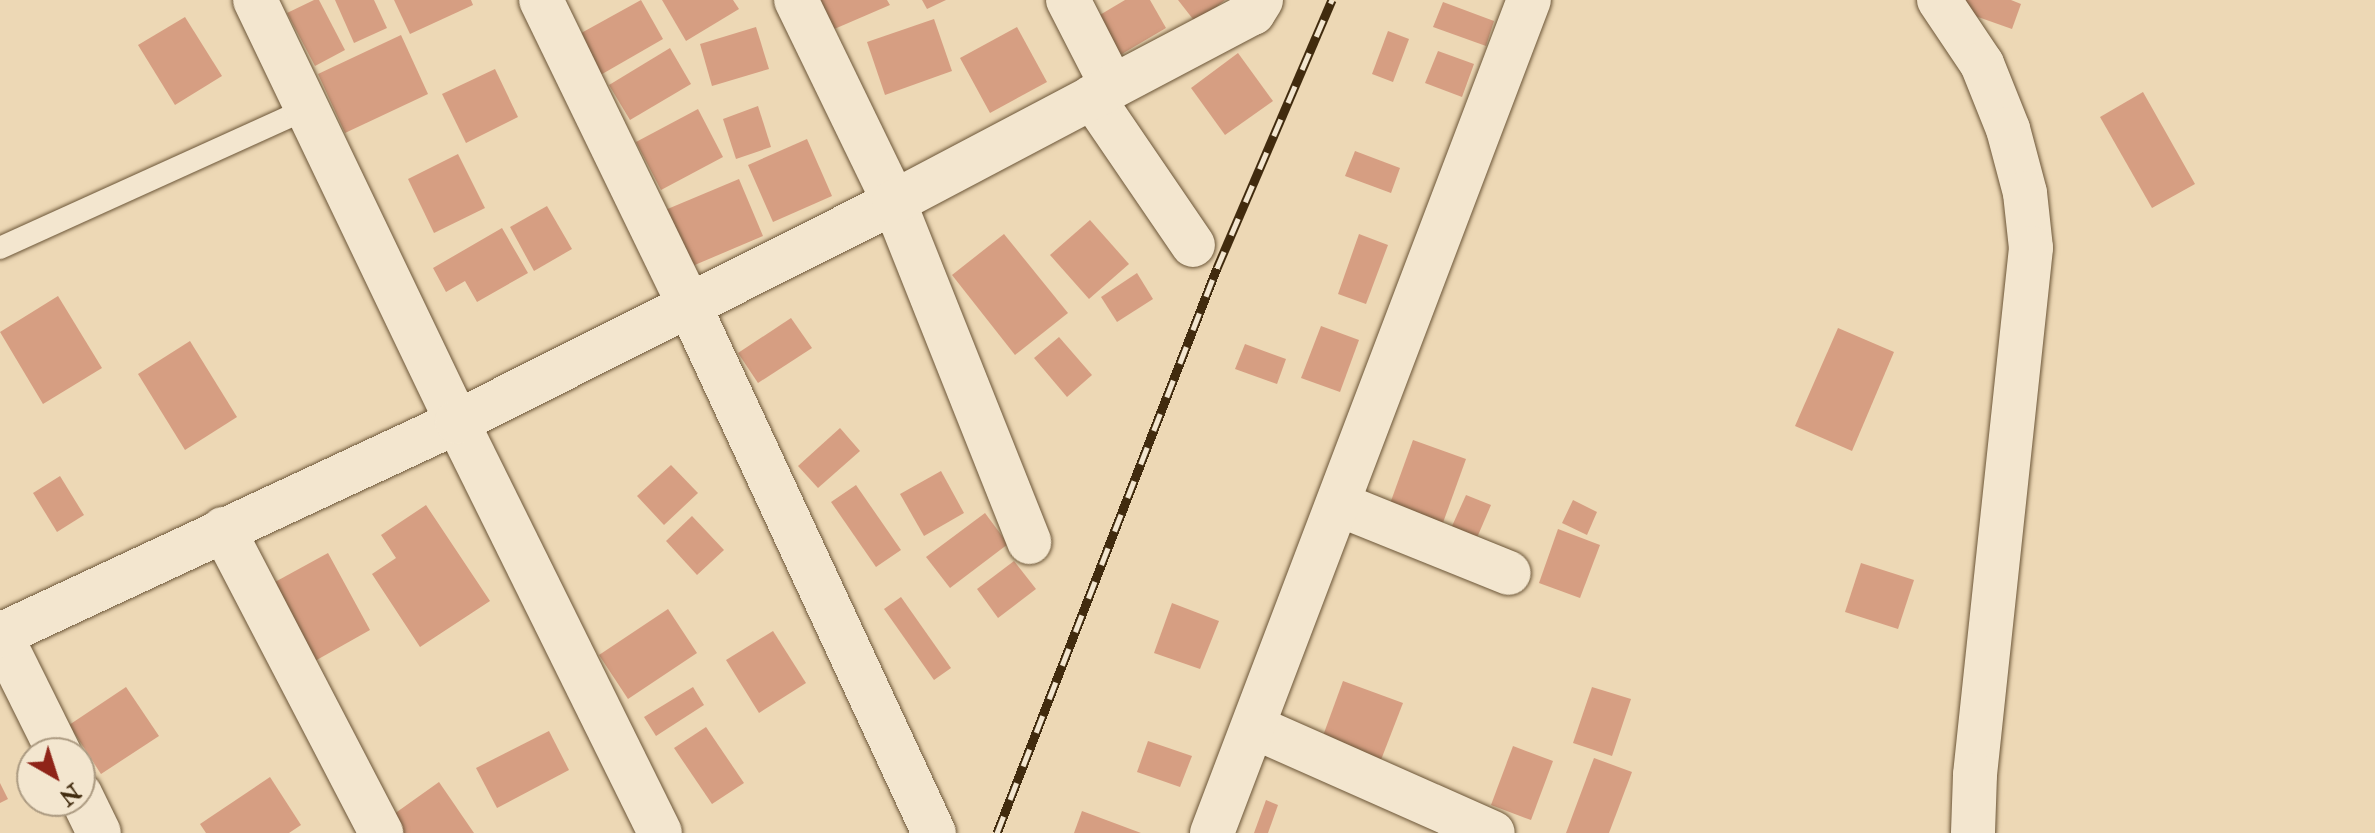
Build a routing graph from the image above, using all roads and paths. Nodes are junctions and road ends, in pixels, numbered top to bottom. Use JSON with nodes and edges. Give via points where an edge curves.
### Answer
{"nodes":[{"id":1,"x":255,"y":0,"type":"edge"},
{"id":2,"x":541,"y":0,"type":"edge"},
{"id":3,"x":796,"y":0,"type":"edge"},
{"id":4,"x":1068,"y":0,"type":"edge"},
{"id":5,"x":1261,"y":0,"type":"edge"},
{"id":6,"x":1529,"y":0,"type":"edge"},
{"id":7,"x":1939,"y":0,"type":"edge"},
{"id":8,"x":1102,"y":92,"type":"junction"},
{"id":9,"x":307,"y":109,"type":"junction"},
{"id":10,"x":894,"y":202,"type":"junction"},
{"id":11,"x":1193,"y":245,"type":"dead end"},
{"id":12,"x":0,"y":248,"type":"edge"},
{"id":13,"x":689,"y":305,"type":"junction"},
{"id":14,"x":457,"y":422,"type":"junction"},
{"id":15,"x":1338,"y":504,"type":"junction"},
{"id":16,"x":223,"y":529,"type":"junction"},
{"id":17,"x":1029,"y":542,"type":"dead end"},
{"id":18,"x":1509,"y":573,"type":"dead end"},
{"id":19,"x":0,"y":634,"type":"edge"},
{"id":20,"x":1254,"y":727,"type":"junction"},
{"id":21,"x":51,"y":737,"type":"edge"},
{"id":22,"x":381,"y":833,"type":"edge"},
{"id":23,"x":660,"y":833,"type":"edge"},
{"id":24,"x":934,"y":833,"type":"edge"},
{"id":25,"x":1212,"y":833,"type":"edge"},
{"id":26,"x":1493,"y":833,"type":"edge"},
{"id":27,"x":1973,"y":833,"type":"edge"}],
"edges":[{"from":1,"to":9,"type":"street"},
{"from":2,"to":13,"type":"street"},
{"from":3,"to":10,"type":"street"},
{"from":4,"to":8,"type":"street"},
{"from":5,"to":8,"type":"street","via":[[1253,13]]},
{"from":6,"to":15,"type":"street"},
{"from":7,"to":27,"type":"street","via":[[1982,64],[2008,129],[2025,193],[2031,248]]},
{"from":8,"to":10,"type":"street"},
{"from":8,"to":11,"type":"street"},
{"from":9,"to":12,"type":"lane"},
{"from":9,"to":14,"type":"street"},
{"from":10,"to":13,"type":"street"},
{"from":10,"to":17,"type":"street"},
{"from":13,"to":14,"type":"street"},
{"from":13,"to":24,"type":"street"},
{"from":14,"to":16,"type":"street"},
{"from":14,"to":23,"type":"street"},
{"from":15,"to":18,"type":"street"},
{"from":15,"to":20,"type":"street"},
{"from":16,"to":19,"type":"street"},
{"from":16,"to":22,"type":"street"},
{"from":19,"to":21,"type":"street"},
{"from":20,"to":25,"type":"street"},
{"from":20,"to":26,"type":"street"}]}
